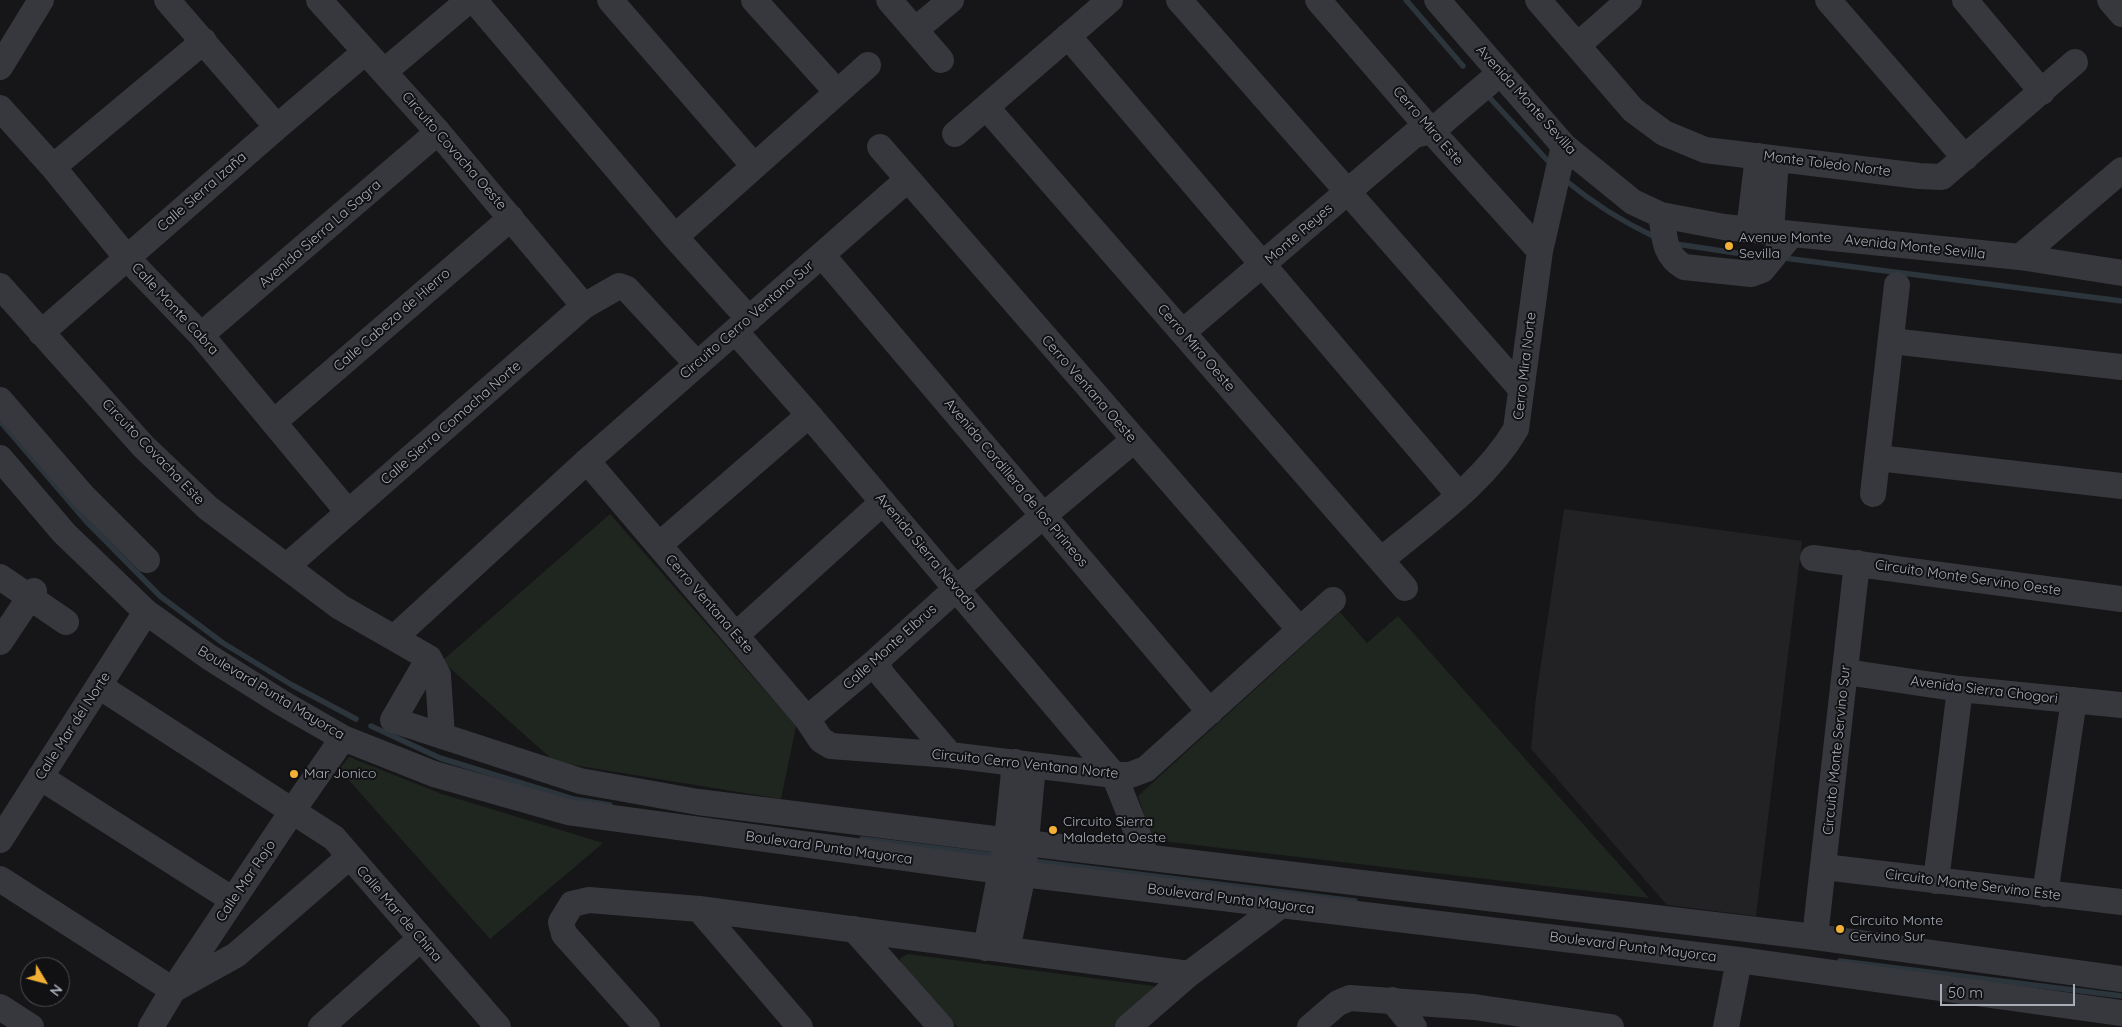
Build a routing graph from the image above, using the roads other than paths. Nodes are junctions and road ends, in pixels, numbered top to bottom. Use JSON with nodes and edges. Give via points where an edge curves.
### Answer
{"nodes":[{"id":1,"x":42,"y":0,"type":"edge"},
{"id":2,"x":166,"y":0,"type":"edge"},
{"id":3,"x":319,"y":0,"type":"edge"},
{"id":4,"x":469,"y":0,"type":"edge"},
{"id":5,"x":474,"y":0,"type":"edge"},
{"id":6,"x":610,"y":0,"type":"edge"},
{"id":7,"x":754,"y":0,"type":"edge"},
{"id":8,"x":890,"y":0,"type":"edge"},
{"id":9,"x":951,"y":0,"type":"edge"},
{"id":10,"x":1110,"y":0,"type":"edge"},
{"id":11,"x":1178,"y":0,"type":"edge"},
{"id":12,"x":1318,"y":0,"type":"edge"},
{"id":13,"x":1437,"y":0,"type":"edge"},
{"id":14,"x":1538,"y":0,"type":"edge"},
{"id":15,"x":1630,"y":0,"type":"edge"},
{"id":16,"x":1828,"y":0,"type":"edge"},
{"id":17,"x":1964,"y":0,"type":"edge"},
{"id":18,"x":2110,"y":0,"type":"edge"},
{"id":19,"x":2122,"y":14,"type":"edge"},
{"id":20,"x":916,"y":30,"type":"junction"},
{"id":21,"x":1068,"y":36,"type":"junction"},
{"id":22,"x":204,"y":41,"type":"junction"},
{"id":23,"x":1578,"y":45,"type":"junction"},
{"id":24,"x":365,"y":52,"type":"junction"},
{"id":25,"x":941,"y":60,"type":"dead end"},
{"id":26,"x":2074,"y":62,"type":"dead end"},
{"id":27,"x":868,"y":65,"type":"dead end"},
{"id":28,"x":0,"y":67,"type":"edge"},
{"id":29,"x":1494,"y":67,"type":"junction"},
{"id":30,"x":385,"y":71,"type":"junction"},
{"id":31,"x":836,"y":92,"type":"junction"},
{"id":32,"x":2042,"y":92,"type":"junction"},
{"id":33,"x":0,"y":108,"type":"edge"},
{"id":34,"x":987,"y":108,"type":"junction"},
{"id":35,"x":277,"y":126,"type":"junction"},
{"id":36,"x":1422,"y":128,"type":"junction"},
{"id":37,"x":438,"y":132,"type":"junction"},
{"id":38,"x":955,"y":134,"type":"dead end"},
{"id":39,"x":1564,"y":146,"type":"junction"},
{"id":40,"x":880,"y":147,"type":"dead end"},
{"id":41,"x":1767,"y":158,"type":"junction"},
{"id":42,"x":1965,"y":158,"type":"junction"},
{"id":43,"x":754,"y":166,"type":"junction"},
{"id":44,"x":54,"y":168,"type":"junction"},
{"id":45,"x":2122,"y":170,"type":"edge"},
{"id":46,"x":908,"y":180,"type":"junction"},
{"id":47,"x":2111,"y":192,"type":"edge"},
{"id":48,"x":1346,"y":193,"type":"junction"},
{"id":49,"x":1661,"y":215,"type":"junction"},
{"id":50,"x":511,"y":218,"type":"junction"},
{"id":51,"x":1770,"y":232,"type":"junction"},
{"id":52,"x":675,"y":237,"type":"junction"},
{"id":53,"x":1540,"y":251,"type":"junction"},
{"id":54,"x":822,"y":255,"type":"junction"},
{"id":55,"x":2020,"y":257,"type":"junction"},
{"id":56,"x":127,"y":258,"type":"junction"},
{"id":57,"x":1262,"y":265,"type":"junction"},
{"id":58,"x":2122,"y":273,"type":"edge"},
{"id":59,"x":1897,"y":285,"type":"dead end"},
{"id":60,"x":0,"y":286,"type":"edge"},
{"id":61,"x":584,"y":306,"type":"junction"},
{"id":62,"x":742,"y":325,"type":"junction"},
{"id":63,"x":1183,"y":332,"type":"junction"},
{"id":64,"x":41,"y":333,"type":"junction"},
{"id":65,"x":201,"y":335,"type":"junction"},
{"id":66,"x":1891,"y":341,"type":"junction"},
{"id":67,"x":697,"y":364,"type":"junction"},
{"id":68,"x":2122,"y":368,"type":"edge"},
{"id":69,"x":1521,"y":389,"type":"junction"},
{"id":70,"x":0,"y":400,"type":"edge"},
{"id":71,"x":809,"y":414,"type":"junction"},
{"id":72,"x":274,"y":422,"type":"junction"},
{"id":73,"x":1134,"y":440,"type":"junction"},
{"id":74,"x":0,"y":458,"type":"edge"},
{"id":75,"x":1878,"y":458,"type":"junction"},
{"id":76,"x":587,"y":461,"type":"junction"},
{"id":77,"x":2122,"y":486,"type":"edge"},
{"id":78,"x":1873,"y":494,"type":"dead end"},
{"id":79,"x":1459,"y":495,"type":"junction"},
{"id":80,"x":883,"y":502,"type":"junction"},
{"id":81,"x":348,"y":512,"type":"junction"},
{"id":82,"x":1043,"y":516,"type":"junction"},
{"id":83,"x":659,"y":545,"type":"junction"},
{"id":84,"x":1813,"y":558,"type":"dead end"},
{"id":85,"x":148,"y":560,"type":"dead end"},
{"id":86,"x":1381,"y":560,"type":"junction"},
{"id":87,"x":1857,"y":563,"type":"junction"},
{"id":88,"x":287,"y":566,"type":"junction"},
{"id":89,"x":0,"y":577,"type":"edge"},
{"id":90,"x":957,"y":588,"type":"junction"},
{"id":91,"x":1405,"y":588,"type":"dead end"},
{"id":92,"x":32,"y":594,"type":"junction"},
{"id":93,"x":2122,"y":599,"type":"edge"},
{"id":94,"x":1333,"y":600,"type":"dead end"},
{"id":95,"x":146,"y":612,"type":"junction"},
{"id":96,"x":66,"y":622,"type":"dead end"},
{"id":97,"x":1300,"y":630,"type":"junction"},
{"id":98,"x":736,"y":634,"type":"junction"},
{"id":99,"x":395,"y":638,"type":"junction"},
{"id":100,"x":0,"y":642,"type":"edge"},
{"id":101,"x":429,"y":658,"type":"junction"},
{"id":102,"x":875,"y":662,"type":"junction"},
{"id":103,"x":1846,"y":672,"type":"junction"},
{"id":104,"x":99,"y":686,"type":"junction"},
{"id":105,"x":1960,"y":690,"type":"junction"},
{"id":106,"x":2074,"y":700,"type":"junction"},
{"id":107,"x":2122,"y":705,"type":"edge"},
{"id":108,"x":1210,"y":712,"type":"junction"},
{"id":109,"x":808,"y":719,"type":"junction"},
{"id":110,"x":442,"y":736,"type":"junction"},
{"id":111,"x":344,"y":738,"type":"junction"},
{"id":112,"x":831,"y":746,"type":"joint"},
{"id":113,"x":950,"y":755,"type":"junction"},
{"id":114,"x":1024,"y":763,"type":"junction"},
{"id":115,"x":1114,"y":774,"type":"junction"},
{"id":116,"x":40,"y":777,"type":"junction"},
{"id":117,"x":293,"y":810,"type":"junction"},
{"id":118,"x":0,"y":840,"type":"edge"},
{"id":119,"x":1016,"y":842,"type":"junction"},
{"id":120,"x":350,"y":857,"type":"junction"},
{"id":121,"x":1147,"y":857,"type":"junction"},
{"id":122,"x":1824,"y":867,"type":"junction"},
{"id":123,"x":1012,"y":873,"type":"junction"},
{"id":124,"x":0,"y":879,"type":"edge"},
{"id":125,"x":1936,"y":881,"type":"junction"},
{"id":126,"x":2045,"y":894,"type":"junction"},
{"id":127,"x":233,"y":900,"type":"junction"},
{"id":128,"x":2122,"y":902,"type":"edge"},
{"id":129,"x":1281,"y":904,"type":"junction"},
{"id":130,"x":699,"y":909,"type":"junction"},
{"id":131,"x":854,"y":930,"type":"junction"},
{"id":132,"x":1771,"y":933,"type":"junction"},
{"id":133,"x":1815,"y":938,"type":"junction"},
{"id":134,"x":420,"y":939,"type":"junction"},
{"id":135,"x":997,"y":949,"type":"junction"},
{"id":136,"x":1739,"y":960,"type":"junction"},
{"id":137,"x":1768,"y":964,"type":"junction"},
{"id":138,"x":1189,"y":974,"type":"junction"},
{"id":139,"x":2122,"y":979,"type":"edge"},
{"id":140,"x":173,"y":990,"type":"junction"},
{"id":141,"x":1392,"y":1000,"type":"junction"},
{"id":142,"x":2066,"y":1006,"type":"junction"},
{"id":143,"x":0,"y":1007,"type":"edge"},
{"id":144,"x":2122,"y":1013,"type":"edge"},
{"id":145,"x":1563,"y":1024,"type":"edge"},
{"id":146,"x":493,"y":1025,"type":"edge"},
{"id":147,"x":27,"y":1026,"type":"edge"},
{"id":148,"x":151,"y":1027,"type":"edge"},
{"id":149,"x":321,"y":1027,"type":"edge"},
{"id":150,"x":647,"y":1027,"type":"edge"},
{"id":151,"x":800,"y":1027,"type":"edge"},
{"id":152,"x":942,"y":1027,"type":"edge"},
{"id":153,"x":1128,"y":1027,"type":"edge"},
{"id":154,"x":1310,"y":1027,"type":"edge"},
{"id":155,"x":1414,"y":1027,"type":"edge"},
{"id":156,"x":1611,"y":1027,"type":"edge"},
{"id":157,"x":1726,"y":1027,"type":"edge"},
{"id":158,"x":2090,"y":1027,"type":"edge"}],
"edges":[{"from":1,"to":28,"type":"street"},
{"from":2,"to":22,"type":"street"},
{"from":3,"to":24,"type":"street","name":"Circuito Covacha Oeste"},
{"from":4,"to":30,"type":"street"},
{"from":5,"to":52,"type":"street","name":"Avenida Sierra Nevada"},
{"from":6,"to":43,"type":"street"},
{"from":7,"to":31,"type":"street"},
{"from":8,"to":20,"type":"street"},
{"from":9,"to":20,"type":"street"},
{"from":10,"to":21,"type":"street"},
{"from":11,"to":48,"type":"street"},
{"from":12,"to":36,"type":"street","name":"Cerro Mira Este"},
{"from":13,"to":29,"type":"street","name":"Avenida Monte Sevilla"},
{"from":14,"to":23,"type":"street","name":"Monte Toledo Norte"},
{"from":15,"to":23,"type":"street"},
{"from":16,"to":42,"type":"street"},
{"from":17,"to":32,"type":"street"},
{"from":18,"to":19,"type":"street"},
{"from":20,"to":25,"type":"street"},
{"from":21,"to":34,"type":"street"},
{"from":21,"to":57,"type":"street"},
{"from":22,"to":35,"type":"street"},
{"from":22,"to":44,"type":"street"},
{"from":23,"to":41,"type":"street","name":"Monte Toledo Norte","via":[[1633,110],[1664,133],[1704,150]]},
{"from":24,"to":30,"type":"street","name":"Circuito Covacha Oeste"},
{"from":24,"to":35,"type":"street","name":"Calle Sierra Izaña"},
{"from":26,"to":32,"type":"street","name":"Monte Toledo Norte"},
{"from":27,"to":31,"type":"street"},
{"from":29,"to":36,"type":"street","name":"Monte Reyes"},
{"from":29,"to":39,"type":"street","name":"Avenida Monte Sevilla"},
{"from":30,"to":37,"type":"street","name":"Circuito Covacha Oeste"},
{"from":31,"to":43,"type":"street"},
{"from":32,"to":42,"type":"street","name":"Monte Toledo Norte"},
{"from":33,"to":44,"type":"street","name":"Calle Monte Cabra"},
{"from":34,"to":38,"type":"street"},
{"from":34,"to":63,"type":"street","name":"Cerro Mira Oeste"},
{"from":35,"to":56,"type":"street","name":"Calle Sierra Izaña"},
{"from":36,"to":48,"type":"street","name":"Monte Reyes"},
{"from":36,"to":53,"type":"street","name":"Cerro Mira Este"},
{"from":37,"to":50,"type":"street","name":"Circuito Covacha Oeste"},
{"from":37,"to":65,"type":"street","name":"Avenida Sierra La Sagra"},
{"from":39,"to":49,"type":"street","name":"Avenida Monte Sevilla","via":[[1633,202]]},
{"from":39,"to":53,"type":"street","name":"Cerro Mira Norte"},
{"from":40,"to":46,"type":"street","name":"Cerro Ventana Oeste"},
{"from":41,"to":42,"type":"street","name":"Monte Toledo Norte","via":[[1942,177]]},
{"from":41,"to":51,"type":"street"},
{"from":43,"to":52,"type":"street"},
{"from":44,"to":56,"type":"street","name":"Calle Monte Cabra"},
{"from":45,"to":47,"type":"street"},
{"from":46,"to":54,"type":"street","name":"Circuito Cerro Ventana Sur"},
{"from":46,"to":73,"type":"street","name":"Cerro Ventana Oeste"},
{"from":47,"to":55,"type":"street"},
{"from":48,"to":57,"type":"street","name":"Monte Reyes"},
{"from":48,"to":69,"type":"street"},
{"from":49,"to":51,"type":"street","name":"Avenida Monte Sevilla"},
{"from":49,"to":51,"type":"street","via":[[1667,251],[1684,267],[1751,274],[1762,270]]},
{"from":50,"to":61,"type":"street","name":"Circuito Covacha Oeste"},
{"from":50,"to":72,"type":"street","name":"Calle Cabeza de Hierro"},
{"from":51,"to":55,"type":"street","name":"Avenida Monte Sevilla"},
{"from":52,"to":62,"type":"street","name":"Avenida Sierra Nevada"},
{"from":53,"to":69,"type":"street","name":"Cerro Mira Norte"},
{"from":54,"to":62,"type":"street","name":"Circuito Cerro Ventana Sur"},
{"from":54,"to":82,"type":"street","name":"Avenida Cordillera de los Pirineos"},
{"from":55,"to":58,"type":"street","name":"Avenida Monte Sevilla"},
{"from":56,"to":64,"type":"street","name":"Calle Sierra Izaña"},
{"from":56,"to":65,"type":"street","name":"Calle Monte Cabra"},
{"from":57,"to":63,"type":"street","name":"Monte Reyes"},
{"from":57,"to":79,"type":"street"},
{"from":59,"to":66,"type":"street"},
{"from":60,"to":64,"type":"street","name":"Circuito Covacha Este"},
{"from":61,"to":67,"type":"street","name":"Calle Sierra Comacha Norte","via":[[619,286],[627,289]]},
{"from":61,"to":81,"type":"street","name":"Calle Sierra Comacha Norte"},
{"from":62,"to":67,"type":"street","name":"Circuito Cerro Ventana Sur"},
{"from":62,"to":71,"type":"street","name":"Avenida Sierra Nevada"},
{"from":63,"to":86,"type":"street","name":"Cerro Mira Oeste"},
{"from":64,"to":88,"type":"street","name":"Circuito Covacha Este","via":[[143,446],[208,508]]},
{"from":65,"to":72,"type":"street","name":"Calle Monte Cabra"},
{"from":66,"to":68,"type":"street"},
{"from":66,"to":75,"type":"street"},
{"from":67,"to":76,"type":"street","name":"Circuito Cerro Ventana Sur"},
{"from":69,"to":79,"type":"street","name":"Cerro Mira Norte","via":[[1516,429],[1504,451]]},
{"from":70,"to":85,"type":"street","via":[[83,496]]},
{"from":71,"to":80,"type":"street","name":"Avenida Sierra Nevada"},
{"from":71,"to":83,"type":"street"},
{"from":72,"to":81,"type":"street","name":"Calle Monte Cabra"},
{"from":73,"to":82,"type":"street","name":"Calle Monte Elbrus"},
{"from":73,"to":97,"type":"street","name":"Cerro Ventana Oeste"},
{"from":74,"to":95,"type":"street","name":"Boulevard Punta Mayorca","via":[[64,533]]},
{"from":75,"to":77,"type":"street"},
{"from":75,"to":78,"type":"street"},
{"from":76,"to":83,"type":"street","name":"Cerro Ventana Este"},
{"from":76,"to":99,"type":"street","name":"Circuito Cerro Ventana Sur"},
{"from":79,"to":86,"type":"street","name":"Cerro Mira Norte"},
{"from":80,"to":90,"type":"street","name":"Avenida Sierra Nevada"},
{"from":80,"to":98,"type":"street"},
{"from":81,"to":88,"type":"street","name":"Calle Sierra Comacha Norte"},
{"from":82,"to":90,"type":"street","name":"Calle Monte Elbrus"},
{"from":82,"to":108,"type":"street","name":"Avenida Cordillera de los Pirineos"},
{"from":83,"to":98,"type":"street","name":"Cerro Ventana Este"},
{"from":84,"to":87,"type":"street","name":"Circuito Monte Servino Oeste"},
{"from":86,"to":91,"type":"street","name":"Cerro Mira Oeste"},
{"from":87,"to":93,"type":"street","name":"Circuito Monte Servino Oeste"},
{"from":87,"to":103,"type":"street","name":"Circuito Monte Servino Sur"},
{"from":88,"to":99,"type":"street","name":"Circuito Covacha Este","via":[[340,607]]},
{"from":89,"to":92,"type":"street"},
{"from":90,"to":102,"type":"street","name":"Calle Monte Elbrus"},
{"from":90,"to":115,"type":"street","name":"Avenida Sierra Nevada"},
{"from":92,"to":96,"type":"street"},
{"from":92,"to":100,"type":"street"},
{"from":94,"to":97,"type":"street","name":"Circuito Cerro Ventana Norte"},
{"from":95,"to":104,"type":"street","name":"Calle Mar del Norte"},
{"from":95,"to":111,"type":"street","name":"Boulevard Punta Mayorca","via":[[209,657]]},
{"from":97,"to":108,"type":"street","name":"Circuito Cerro Ventana Norte"},
{"from":98,"to":109,"type":"street","name":"Cerro Ventana Este"},
{"from":99,"to":101,"type":"street","name":"Circuito Covacha Este"},
{"from":101,"to":110,"type":"street","via":[[438,674]]},
{"from":101,"to":110,"type":"street","name":"Boulevard Punta Mayorca","via":[[393,720]]},
{"from":102,"to":109,"type":"street","name":"Calle Monte Elbrus"},
{"from":102,"to":113,"type":"street","via":[[883,676]]},
{"from":103,"to":105,"type":"street","name":"Avenida Sierra Chogori"},
{"from":103,"to":122,"type":"street","name":"Circuito Monte Servino Sur"},
{"from":104,"to":116,"type":"street","name":"Calle Mar del Norte"},
{"from":104,"to":117,"type":"street","name":"Calle Mar de China"},
{"from":105,"to":106,"type":"street","name":"Avenida Sierra Chogori"},
{"from":105,"to":125,"type":"street"},
{"from":106,"to":107,"type":"street","name":"Avenida Sierra Chogori"},
{"from":106,"to":126,"type":"street"},
{"from":108,"to":115,"type":"street","name":"Circuito Cerro Ventana Norte","via":[[1146,769],[1130,775]]},
{"from":109,"to":112,"type":"street","name":"Cerro Ventana Este","via":[[821,740]]},
{"from":110,"to":119,"type":"street","name":"Boulevard Punta Mayorca","via":[[580,781],[698,802]]},
{"from":111,"to":117,"type":"street","name":"Calle Mar Rojo"},
{"from":111,"to":123,"type":"street","name":"Boulevard Punta Mayorca","via":[[434,774],[568,812]]},
{"from":112,"to":113,"type":"street","name":"Circuito Cerro Ventana Norte"},
{"from":113,"to":114,"type":"street","name":"Circuito Cerro Ventana Norte"},
{"from":114,"to":115,"type":"street","name":"Circuito Cerro Ventana Norte"},
{"from":114,"to":119,"type":"street"},
{"from":115,"to":121,"type":"street","name":"Avenida Sierra Nevada"},
{"from":116,"to":118,"type":"street","name":"Calle Mar del Norte"},
{"from":116,"to":127,"type":"street"},
{"from":117,"to":120,"type":"street","name":"Calle Mar de China","via":[[334,838]]},
{"from":117,"to":127,"type":"street","name":"Calle Mar Rojo"},
{"from":119,"to":121,"type":"street","name":"Boulevard Punta Mayorca"},
{"from":119,"to":123,"type":"street"},
{"from":120,"to":134,"type":"street","name":"Calle Mar de China"},
{"from":120,"to":140,"type":"street","via":[[236,956]]},
{"from":121,"to":132,"type":"street","name":"Boulevard Punta Mayorca"},
{"from":122,"to":125,"type":"street","name":"Circuito Monte Servino Este"},
{"from":122,"to":133,"type":"street","name":"Circuito Monte Servino Sur"},
{"from":123,"to":129,"type":"street","name":"Boulevard Punta Mayorca"},
{"from":123,"to":135,"type":"street"},
{"from":124,"to":140,"type":"street"},
{"from":125,"to":126,"type":"street","name":"Circuito Monte Servino Este"},
{"from":126,"to":128,"type":"street","name":"Circuito Monte Servino Este"},
{"from":127,"to":140,"type":"street","name":"Calle Mar Rojo"},
{"from":129,"to":136,"type":"street","name":"Boulevard Punta Mayorca"},
{"from":129,"to":138,"type":"street"},
{"from":130,"to":131,"type":"street"},
{"from":130,"to":150,"type":"street","via":[[589,900],[572,904],[561,922],[564,934]]},
{"from":130,"to":151,"type":"street"},
{"from":131,"to":135,"type":"street"},
{"from":131,"to":152,"type":"street"},
{"from":132,"to":133,"type":"street","name":"Boulevard Punta Mayorca"},
{"from":132,"to":137,"type":"street"},
{"from":133,"to":139,"type":"street","name":"Boulevard Punta Mayorca"},
{"from":134,"to":146,"type":"street","name":"Calle Mar de China"},
{"from":134,"to":149,"type":"street"},
{"from":135,"to":138,"type":"street"},
{"from":136,"to":137,"type":"street","name":"Boulevard Punta Mayorca"},
{"from":136,"to":157,"type":"street"},
{"from":137,"to":142,"type":"street","name":"Boulevard Punta Mayorca"},
{"from":138,"to":153,"type":"street"},
{"from":140,"to":148,"type":"street","name":"Calle Mar Rojo"},
{"from":141,"to":145,"type":"street","via":[[1474,1007]]},
{"from":141,"to":154,"type":"street","via":[[1350,998]]},
{"from":141,"to":155,"type":"street"},
{"from":142,"to":144,"type":"street","name":"Boulevard Punta Mayorca"},
{"from":142,"to":158,"type":"street"},
{"from":143,"to":147,"type":"street"},
{"from":145,"to":156,"type":"street"}]}
